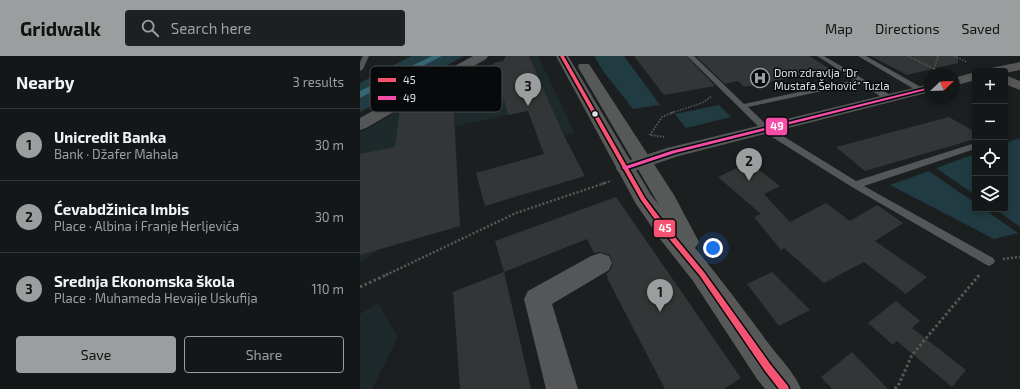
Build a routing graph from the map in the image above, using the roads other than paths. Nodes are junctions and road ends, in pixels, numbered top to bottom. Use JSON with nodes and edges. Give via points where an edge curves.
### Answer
{"nodes":[{"id":1,"x":366,"y":56,"type":"edge"},
{"id":2,"x":482,"y":56,"type":"edge"},
{"id":3,"x":562,"y":56,"type":"edge"},
{"id":4,"x":577,"y":56,"type":"edge"},
{"id":5,"x":690,"y":56,"type":"edge"},
{"id":6,"x":820,"y":56,"type":"edge"},
{"id":7,"x":861,"y":56,"type":"edge"},
{"id":8,"x":464,"y":66,"type":"edge"},
{"id":9,"x":1020,"y":66,"type":"edge"},
{"id":10,"x":1008,"y":68,"type":"edge"},
{"id":11,"x":360,"y":69,"type":"edge"},
{"id":12,"x":972,"y":77,"type":"edge"},
{"id":13,"x":960,"y":80,"type":"edge"},
{"id":14,"x":1008,"y":80,"type":"edge"},
{"id":15,"x":860,"y":81,"type":"junction"},
{"id":16,"x":1020,"y":86,"type":"edge"},
{"id":17,"x":924,"y":88,"type":"edge"},
{"id":18,"x":924,"y":89,"type":"edge"},
{"id":19,"x":889,"y":98,"type":"junction"},
{"id":20,"x":743,"y":106,"type":"junction"},
{"id":21,"x":383,"y":112,"type":"edge"},
{"id":22,"x":360,"y":125,"type":"edge"},
{"id":23,"x":767,"y":130,"type":"junction"},
{"id":24,"x":972,"y":147,"type":"edge"},
{"id":25,"x":627,"y":170,"type":"junction"},
{"id":26,"x":855,"y":185,"type":"junction"},
{"id":27,"x":990,"y":261,"type":"road end"},
{"id":28,"x":600,"y":263,"type":"dead end"},
{"id":29,"x":562,"y":389,"type":"edge"},
{"id":30,"x":785,"y":389,"type":"edge"}],
"edges":[{"from":1,"to":11,"type":"lane"},
{"from":2,"to":8,"type":"street"},
{"from":3,"to":25,"type":"main road"},
{"from":4,"to":25,"type":"main road"},
{"from":5,"to":20,"type":"lane"},
{"from":6,"to":15,"type":"lane"},
{"from":7,"to":17,"type":"lane"},
{"from":9,"to":10,"type":"street"},
{"from":12,"to":13,"type":"street"},
{"from":14,"to":16,"type":"street"},
{"from":15,"to":19,"type":"lane"},
{"from":15,"to":20,"type":"lane"},
{"from":18,"to":19,"type":"street"},
{"from":19,"to":23,"type":"street"},
{"from":20,"to":23,"type":"lane"},
{"from":21,"to":22,"type":"street"},
{"from":23,"to":25,"type":"street","via":[[673,152]]},
{"from":23,"to":26,"type":"lane"},
{"from":24,"to":26,"type":"lane"},
{"from":25,"to":30,"type":"main road","via":[[643,199],[702,274]]},
{"from":26,"to":27,"type":"lane"},
{"from":28,"to":29,"type":"street","via":[[537,299]]}]}
